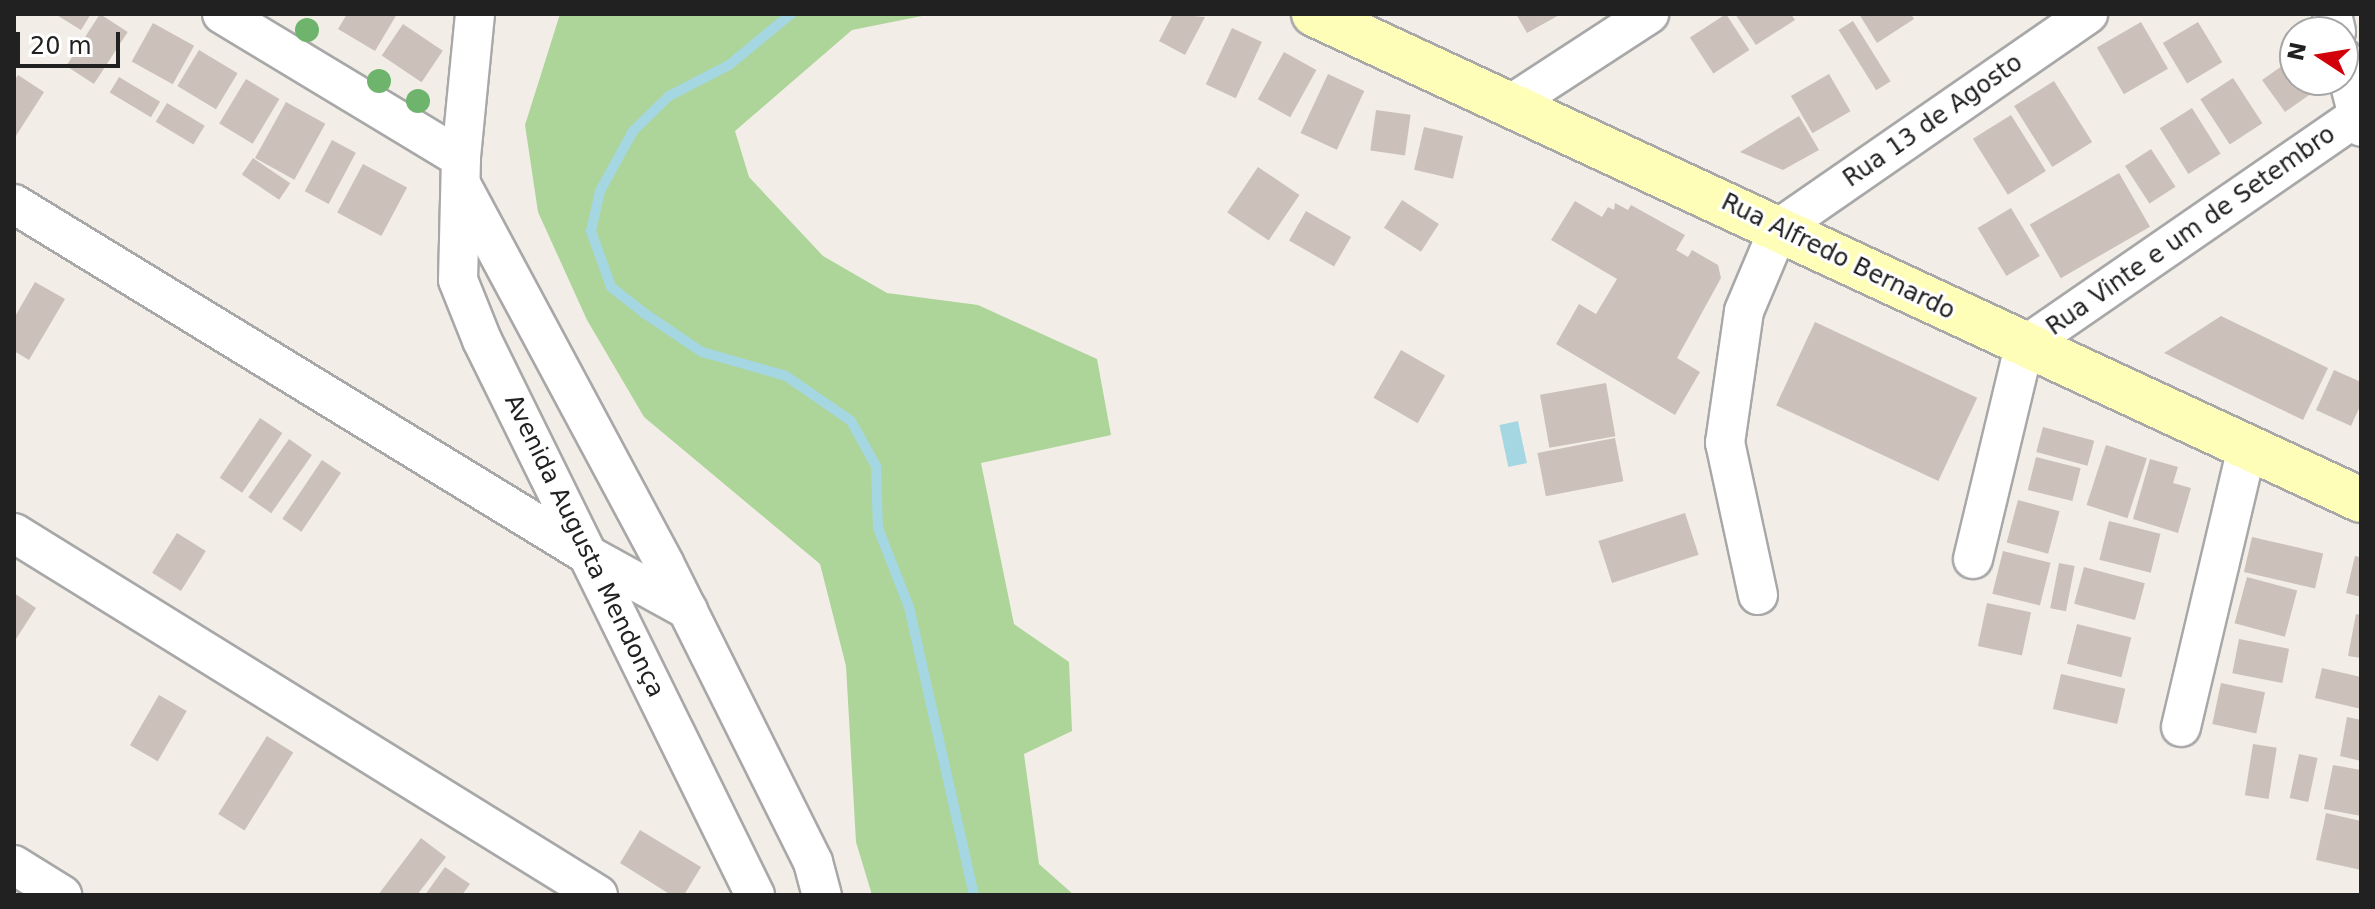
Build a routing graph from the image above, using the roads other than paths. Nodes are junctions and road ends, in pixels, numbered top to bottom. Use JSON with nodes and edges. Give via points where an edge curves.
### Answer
{"nodes":[{"id":1,"x":222,"y":14,"type":"edge"},
{"id":2,"x":475,"y":14,"type":"edge"},
{"id":3,"x":1314,"y":14,"type":"edge"},
{"id":4,"x":1649,"y":14,"type":"edge"},
{"id":5,"x":2088,"y":14,"type":"edge"},
{"id":6,"x":2353,"y":96,"type":"edge"},
{"id":7,"x":1511,"y":104,"type":"junction"},
{"id":8,"x":2360,"y":122,"type":"edge"},
{"id":9,"x":462,"y":172,"type":"junction"},
{"id":10,"x":14,"y":204,"type":"edge"},
{"id":11,"x":1779,"y":228,"type":"junction"},
{"id":12,"x":2024,"y":346,"type":"junction"},
{"id":13,"x":2247,"y":447,"type":"junction"},
{"id":14,"x":2361,"y":500,"type":"edge"},
{"id":15,"x":14,"y":533,"type":"edge"},
{"id":16,"x":588,"y":555,"type":"junction"},
{"id":17,"x":1973,"y":559,"type":"dead end"},
{"id":18,"x":1758,"y":595,"type":"dead end"},
{"id":19,"x":688,"y":610,"type":"junction"},
{"id":20,"x":2181,"y":727,"type":"dead end"},
{"id":21,"x":14,"y":865,"type":"edge"},
{"id":22,"x":62,"y":895,"type":"edge"},
{"id":23,"x":598,"y":895,"type":"edge"},
{"id":24,"x":755,"y":895,"type":"edge"},
{"id":25,"x":822,"y":895,"type":"edge"}],
"edges":[{"from":1,"to":9,"type":"street"},
{"from":2,"to":9,"type":"street","name":"Avenida Augusta Mendonça"},
{"from":3,"to":7,"type":"street","name":"Rua Alfredo Bernardo"},
{"from":4,"to":7,"type":"street"},
{"from":5,"to":11,"type":"street","name":"Rua 13 de Agosto"},
{"from":6,"to":8,"type":"street"},
{"from":7,"to":11,"type":"street","name":"Rua Alfredo Bernardo"},
{"from":8,"to":12,"type":"street","name":"Rua Vinte e um de Setembro"},
{"from":9,"to":16,"type":"street","name":"Avenida Augusta Mendonça","via":[[458,280]]},
{"from":9,"to":19,"type":"street"},
{"from":10,"to":16,"type":"street"},
{"from":11,"to":12,"type":"street","name":"Rua Alfredo Bernardo"},
{"from":11,"to":18,"type":"street","via":[[1744,311],[1725,443]]},
{"from":12,"to":13,"type":"street","name":"Rua Alfredo Bernardo"},
{"from":12,"to":17,"type":"street","name":"Rua Vinte e um de Setembro"},
{"from":13,"to":14,"type":"street","name":"Rua Alfredo Bernardo"},
{"from":13,"to":20,"type":"street"},
{"from":15,"to":23,"type":"street"},
{"from":16,"to":19,"type":"street"},
{"from":16,"to":24,"type":"street","name":"Avenida Augusta Mendonça"},
{"from":19,"to":25,"type":"street","via":[[813,862]]},
{"from":21,"to":22,"type":"street"}]}
